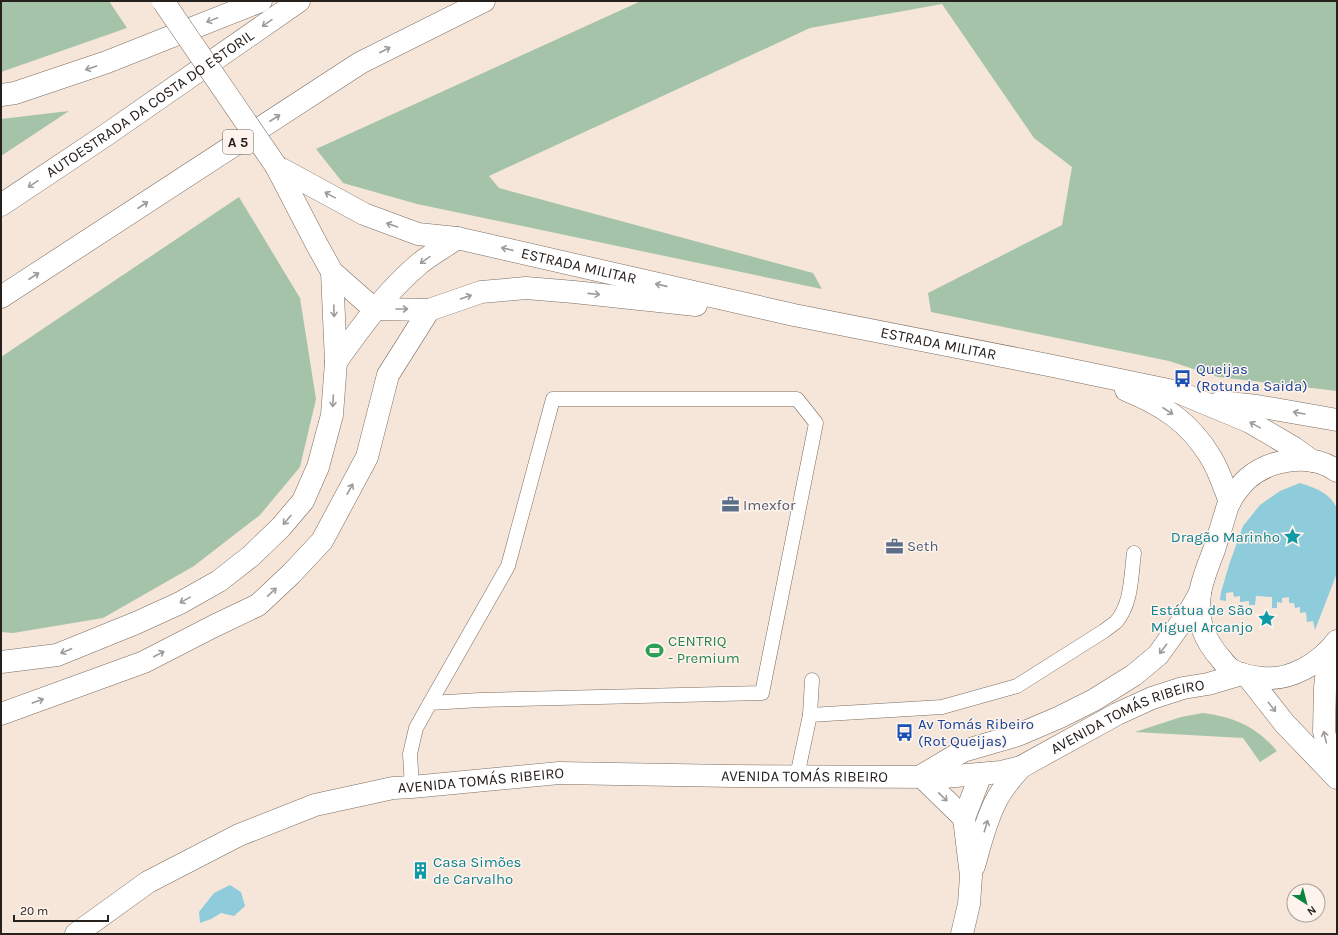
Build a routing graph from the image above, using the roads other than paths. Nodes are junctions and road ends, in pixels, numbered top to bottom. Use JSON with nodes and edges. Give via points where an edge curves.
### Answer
{"nodes":[{"id":1,"x":163,"y":1,"type":"edge"},
{"id":2,"x":261,"y":1,"type":"edge"},
{"id":3,"x":299,"y":1,"type":"edge"},
{"id":4,"x":484,"y":1,"type":"edge"},
{"id":5,"x":1,"y":96,"type":"edge"},
{"id":6,"x":276,"y":166,"type":"junction"},
{"id":7,"x":1,"y":206,"type":"edge"},
{"id":8,"x":457,"y":238,"type":"junction"},
{"id":9,"x":332,"y":272,"type":"junction"},
{"id":10,"x":1,"y":297,"type":"edge"},
{"id":11,"x":374,"y":309,"type":"junction"},
{"id":12,"x":429,"y":310,"type":"junction"},
{"id":13,"x":794,"y":315,"type":"junction"},
{"id":14,"x":336,"y":362,"type":"junction"},
{"id":15,"x":1082,"y":372,"type":"junction"},
{"id":16,"x":1196,"y":399,"type":"junction"},
{"id":17,"x":1337,"y":420,"type":"edge"},
{"id":18,"x":1329,"y":466,"type":"edge"},
{"id":19,"x":1230,"y":502,"type":"junction"},
{"id":20,"x":1134,"y":553,"type":"dead end"},
{"id":21,"x":1200,"y":593,"type":"junction"},
{"id":22,"x":1333,"y":646,"type":"edge"},
{"id":23,"x":1,"y":662,"type":"edge"},
{"id":24,"x":1245,"y":675,"type":"junction"},
{"id":25,"x":812,"y":680,"type":"dead end"},
{"id":26,"x":430,"y":703,"type":"junction"},
{"id":27,"x":1,"y":714,"type":"edge"},
{"id":28,"x":810,"y":716,"type":"junction"},
{"id":29,"x":1060,"y":717,"type":"junction"},
{"id":30,"x":1021,"y":767,"type":"junction"},
{"id":31,"x":981,"y":774,"type":"junction"},
{"id":32,"x":1337,"y":774,"type":"edge"},
{"id":33,"x":797,"y":776,"type":"junction"},
{"id":34,"x":922,"y":776,"type":"junction"},
{"id":35,"x":1337,"y":778,"type":"edge"},
{"id":36,"x":412,"y":787,"type":"junction"},
{"id":37,"x":964,"y":818,"type":"junction"},
{"id":38,"x":971,"y":876,"type":"junction"},
{"id":39,"x":76,"y":934,"type":"edge"},
{"id":40,"x":962,"y":934,"type":"edge"}],
"edges":[{"from":1,"to":6,"type":"main road","bridge":true},
{"from":2,"to":5,"type":"main road","one_way":true,"via":[[107,62]]},
{"from":3,"to":7,"type":"main road","name":"AUTOESTRADA DA COSTA DO ESTORIL","one_way":true},
{"from":10,"to":4,"type":"main road","number":"A 5","one_way":true,"via":[[360,63]]},
{"from":8,"to":6,"type":"main road","name":"ESTRADA MILITAR","one_way":true,"via":[[418,234],[364,214]]},
{"from":6,"to":9,"type":"main road"},
{"from":8,"to":11,"type":"main road","one_way":true,"via":[[420,263]]},
{"from":13,"to":8,"type":"main road","name":"ESTRADA MILITAR","one_way":true},
{"from":9,"to":11,"type":"main road"},
{"from":9,"to":14,"type":"main road","one_way":true},
{"from":11,"to":12,"type":"main road","name":"ESTRADA MILITAR","one_way":true},
{"from":11,"to":14,"type":"main road"},
{"from":12,"to":13,"type":"main road","name":"ESTRADA MILITAR","one_way":true,"via":[[481,292],[526,288]]},
{"from":27,"to":12,"type":"main road","one_way":true,"via":[[144,662],[258,605],[292,574],[322,541],[367,457],[388,375]]},
{"from":13,"to":15,"type":"main road","name":"ESTRADA MILITAR"},
{"from":14,"to":23,"type":"main road","one_way":true,"via":[[332,416],[318,467],[303,501],[251,556],[219,581],[180,603],[136,623],[57,654]]},
{"from":15,"to":16,"type":"main road","name":"ESTRADA MILITAR","via":[[1178,392]]},
{"from":15,"to":19,"type":"main road","name":"ESTRADA MILITAR","one_way":true,"via":[[1149,399],[1174,414],[1210,457]]},
{"from":17,"to":16,"type":"main road","name":"ESTRADA MILITAR","one_way":true,"via":[[1257,406]]},
{"from":18,"to":16,"type":"main road","name":"ESTRADA MILITAR","one_way":true,"via":[[1250,422]]},
{"from":18,"to":19,"type":"main road","via":[[1292,460],[1276,464],[1246,480]]},
{"from":19,"to":21,"type":"main road"},
{"from":20,"to":28,"type":"lane","via":[[1126,606],[1117,621],[1104,632],[1017,686],[942,707]]},
{"from":21,"to":24,"type":"main road","via":[[1199,614],[1202,631],[1224,663]]},
{"from":21,"to":29,"type":"main road","name":"AVENIDA TOMÁS RIBEIRO","one_way":true,"via":[[1158,655],[1134,676]]},
{"from":22,"to":24,"type":"main road","via":[[1313,664],[1294,674],[1271,679]]},
{"from":32,"to":22,"type":"main road","one_way":true,"via":[[1329,754],[1324,730],[1326,688]]},
{"from":24,"to":30,"type":"main road","name":"AVENIDA TOMÁS RIBEIRO","via":[[1183,688],[1152,698],[1117,714]]},
{"from":24,"to":35,"type":"main road","one_way":true,"via":[[1285,724]]},
{"from":25,"to":28,"type":"lane"},
{"from":26,"to":26,"type":"lane","via":[[762,693],[816,423],[797,399],[553,399],[508,566]]},
{"from":26,"to":36,"type":"lane","via":[[416,728],[410,754]]},
{"from":28,"to":33,"type":"lane"},
{"from":29,"to":31,"type":"main road","via":[[994,762]]},
{"from":29,"to":34,"type":"main road","name":"AVENIDA TOMÁS RIBEIRO","via":[[1018,735],[963,751]]},
{"from":30,"to":31,"type":"main road","name":"AVENIDA TOMÁS RIBEIRO"},
{"from":38,"to":30,"type":"main road","one_way":true,"via":[[995,802]]},
{"from":31,"to":34,"type":"main road","name":"AVENIDA TOMÁS RIBEIRO"},
{"from":31,"to":37,"type":"main road"},
{"from":33,"to":34,"type":"main road","name":"AVENIDA TOMÁS RIBEIRO"},
{"from":33,"to":36,"type":"main road","name":"AVENIDA TOMÁS RIBEIRO","via":[[559,773]]},
{"from":34,"to":37,"type":"main road","one_way":true},
{"from":36,"to":39,"type":"main road","name":"AVENIDA TOMÁS RIBEIRO","via":[[393,788],[316,805],[239,835],[148,882]]},
{"from":37,"to":38,"type":"main road"},
{"from":38,"to":40,"type":"main road","via":[[969,904]]}]}
